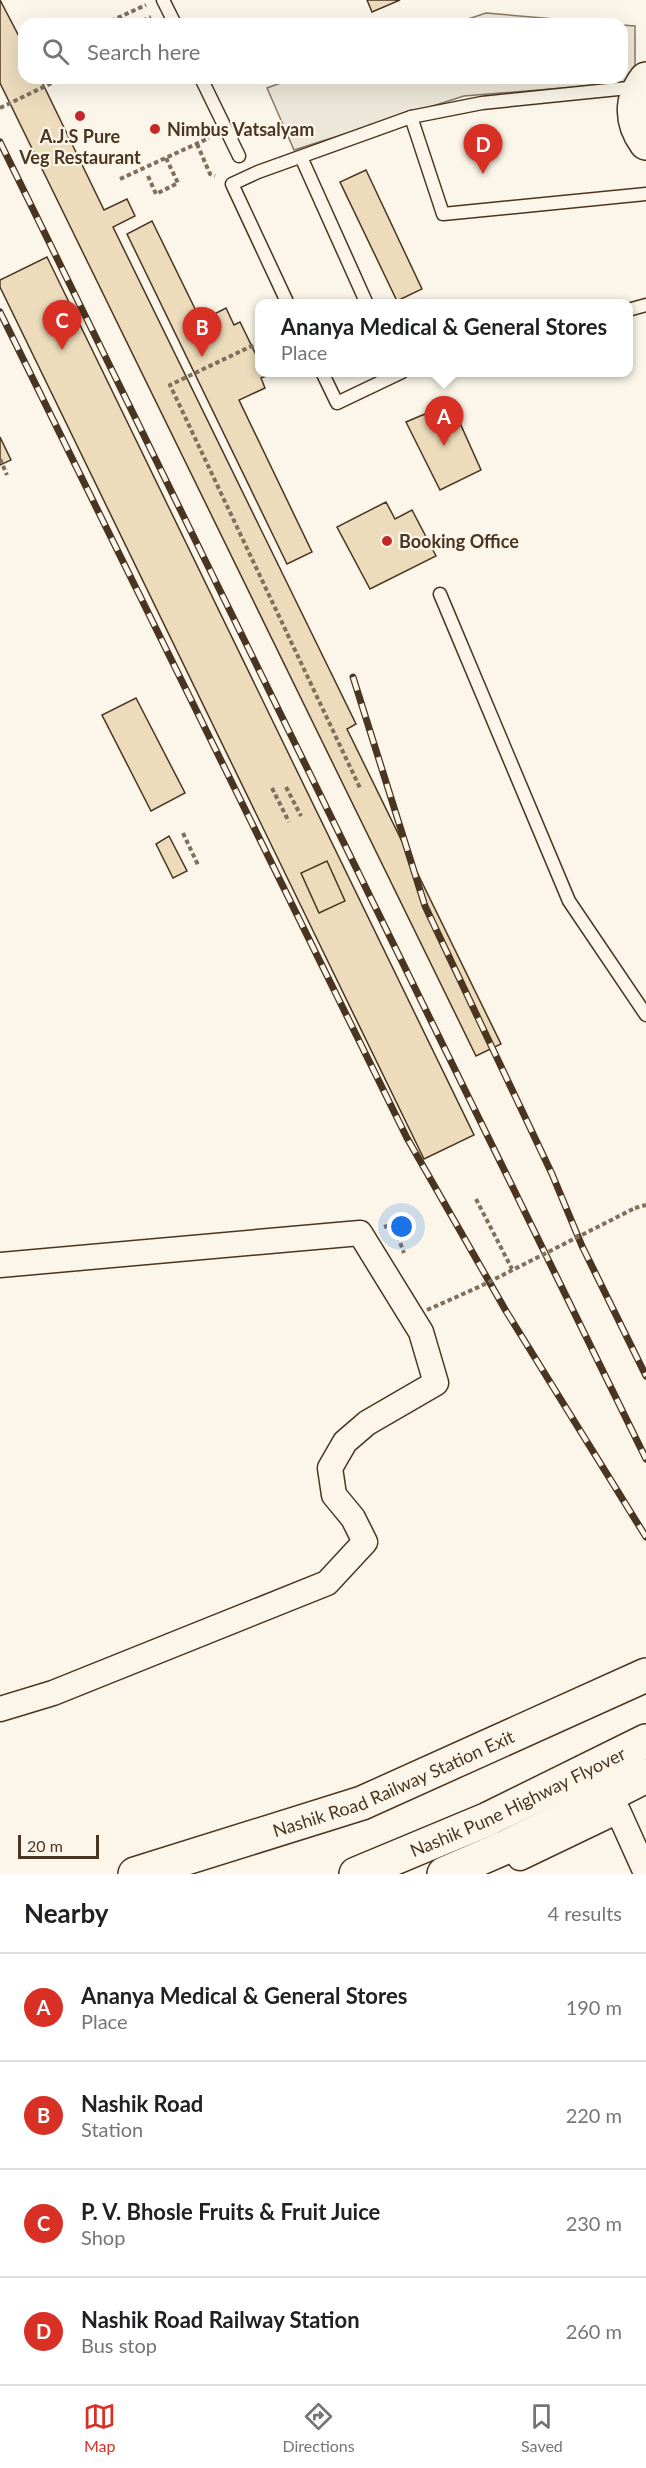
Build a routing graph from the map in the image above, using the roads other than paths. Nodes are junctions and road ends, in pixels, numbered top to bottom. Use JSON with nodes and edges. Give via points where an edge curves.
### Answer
{"nodes":[{"id":1,"x":163,"y":0,"type":"edge"},
{"id":2,"x":172,"y":18,"type":"edge"},
{"id":3,"x":643,"y":83,"type":"edge"},
{"id":4,"x":204,"y":84,"type":"edge"},
{"id":5,"x":411,"y":117,"type":"junction"},
{"id":6,"x":646,"y":143,"type":"edge"},
{"id":7,"x":239,"y":156,"type":"dead end"},
{"id":8,"x":301,"y":157,"type":"junction"},
{"id":9,"x":646,"y":194,"type":"edge"},
{"id":10,"x":286,"y":299,"type":"edge"},
{"id":11,"x":365,"y":299,"type":"edge"},
{"id":12,"x":324,"y":377,"type":"edge"},
{"id":13,"x":391,"y":377,"type":"edge"},
{"id":14,"x":440,"y":594,"type":"dead end"},
{"id":15,"x":646,"y":1015,"type":"edge"},
{"id":16,"x":0,"y":1265,"type":"edge"},
{"id":17,"x":646,"y":1675,"type":"edge"},
{"id":18,"x":0,"y":1708,"type":"edge"},
{"id":19,"x":646,"y":1741,"type":"edge"},
{"id":20,"x":646,"y":1776,"type":"edge"},
{"id":21,"x":646,"y":1873,"type":"edge"},
{"id":22,"x":135,"y":1874,"type":"edge"},
{"id":23,"x":356,"y":1874,"type":"edge"},
{"id":24,"x":444,"y":1874,"type":"edge"},
{"id":25,"x":485,"y":1874,"type":"edge"}],
"edges":[{"from":1,"to":2,"type":"lane"},
{"from":3,"to":5,"type":"lane","via":[[482,103]]},
{"from":3,"to":6,"type":"main road","via":[[634,101],[633,116]]},
{"from":4,"to":7,"type":"lane"},
{"from":5,"to":8,"type":"lane"},
{"from":5,"to":9,"type":"lane","via":[[443,214]]},
{"from":8,"to":10,"type":"lane","via":[[232,184]]},
{"from":8,"to":11,"type":"lane"},
{"from":12,"to":13,"type":"lane","via":[[337,403]]},
{"from":14,"to":15,"type":"lane","via":[[569,901]]},
{"from":16,"to":18,"type":"street","via":[[360,1233],[421,1332],[436,1383],[367,1423],[345,1442],[330,1468],[333,1495],[353,1518],[365,1542],[327,1583],[53,1693]]},
{"from":17,"to":22,"type":"main road","name":"Nashik Road Railway Station Exit","via":[[362,1803]]},
{"from":19,"to":23,"type":"main road","name":"Nashik Pune Highway Flyover","via":[[488,1819]]},
{"from":20,"to":24,"type":"main road","name":"Nashik Pune Highway Flyover"},
{"from":21,"to":25,"type":"street","via":[[618,1811]]}]}
